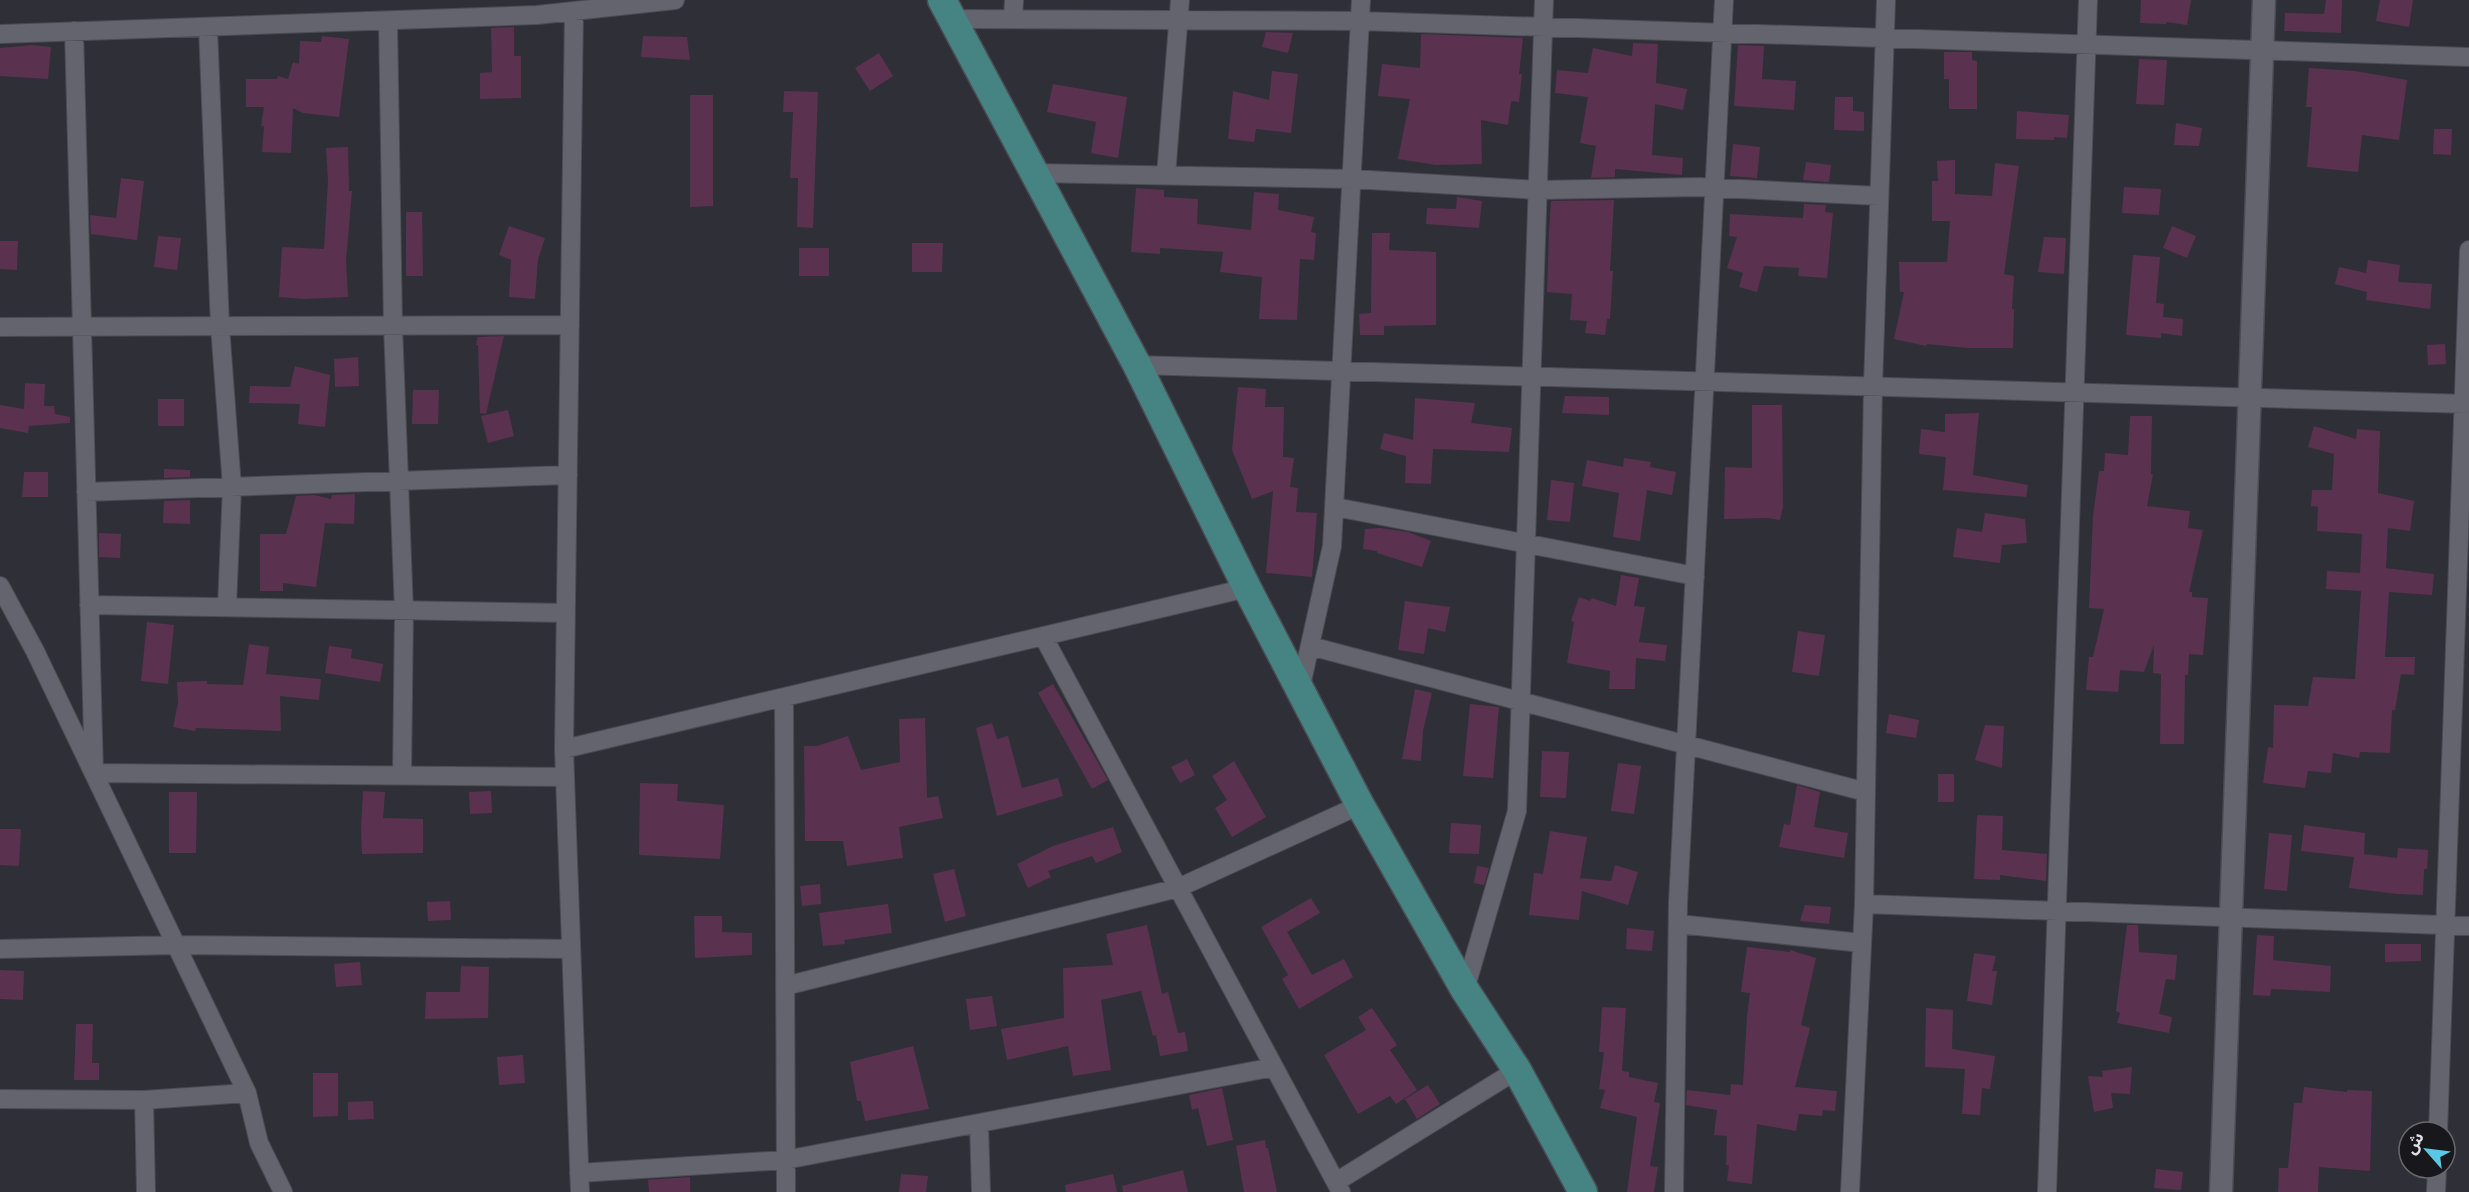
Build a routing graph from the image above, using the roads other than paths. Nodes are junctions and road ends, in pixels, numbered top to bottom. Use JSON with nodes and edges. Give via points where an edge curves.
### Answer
{"nodes":[{"id":1,"x":675,"y":0,"type":"edge"},
{"id":2,"x":1014,"y":0,"type":"edge"},
{"id":3,"x":1180,"y":0,"type":"edge"},
{"id":4,"x":1361,"y":0,"type":"edge"},
{"id":5,"x":1545,"y":0,"type":"edge"},
{"id":6,"x":1724,"y":0,"type":"edge"},
{"id":7,"x":1886,"y":0,"type":"edge"},
{"id":8,"x":2088,"y":0,"type":"edge"},
{"id":9,"x":2264,"y":0,"type":"edge"},
{"id":10,"x":618,"y":3,"type":"edge"},
{"id":11,"x":947,"y":9,"type":"edge"},
{"id":12,"x":574,"y":12,"type":"junction"},
{"id":13,"x":1013,"y":19,"type":"junction"},
{"id":14,"x":1179,"y":20,"type":"junction"},
{"id":15,"x":388,"y":21,"type":"junction"},
{"id":16,"x":1360,"y":21,"type":"junction"},
{"id":17,"x":208,"y":27,"type":"junction"},
{"id":18,"x":1544,"y":27,"type":"junction"},
{"id":19,"x":74,"y":31,"type":"junction"},
{"id":20,"x":1722,"y":33,"type":"junction"},
{"id":21,"x":0,"y":34,"type":"edge"},
{"id":22,"x":1884,"y":38,"type":"junction"},
{"id":23,"x":2086,"y":45,"type":"junction"},
{"id":24,"x":2262,"y":51,"type":"junction"},
{"id":25,"x":2469,"y":57,"type":"edge"},
{"id":26,"x":1034,"y":173,"type":"junction"},
{"id":27,"x":1166,"y":175,"type":"junction"},
{"id":28,"x":1352,"y":179,"type":"junction"},
{"id":29,"x":1714,"y":188,"type":"junction"},
{"id":30,"x":1538,"y":190,"type":"junction"},
{"id":31,"x":1879,"y":196,"type":"junction"},
{"id":32,"x":2469,"y":250,"type":"edge"},
{"id":33,"x":570,"y":325,"type":"junction"},
{"id":34,"x":220,"y":326,"type":"junction"},
{"id":35,"x":393,"y":326,"type":"junction"},
{"id":36,"x":0,"y":327,"type":"edge"},
{"id":37,"x":82,"y":327,"type":"junction"},
{"id":38,"x":1137,"y":365,"type":"junction"},
{"id":39,"x":1342,"y":371,"type":"junction"},
{"id":40,"x":1532,"y":376,"type":"junction"},
{"id":41,"x":1705,"y":382,"type":"junction"},
{"id":42,"x":1873,"y":386,"type":"junction"},
{"id":43,"x":2074,"y":392,"type":"junction"},
{"id":44,"x":2250,"y":397,"type":"junction"},
{"id":45,"x":2466,"y":404,"type":"edge"},
{"id":46,"x":568,"y":476,"type":"junction"},
{"id":47,"x":398,"y":481,"type":"junction"},
{"id":48,"x":232,"y":487,"type":"junction"},
{"id":49,"x":86,"y":492,"type":"junction"},
{"id":50,"x":1335,"y":507,"type":"junction"},
{"id":51,"x":1526,"y":545,"type":"junction"},
{"id":52,"x":1695,"y":576,"type":"junction"},
{"id":53,"x":0,"y":586,"type":"edge"},
{"id":54,"x":1247,"y":588,"type":"junction"},
{"id":55,"x":89,"y":605,"type":"junction"},
{"id":56,"x":227,"y":607,"type":"junction"},
{"id":57,"x":404,"y":610,"type":"junction"},
{"id":58,"x":566,"y":613,"type":"junction"},
{"id":59,"x":1043,"y":636,"type":"junction"},
{"id":60,"x":1310,"y":646,"type":"junction"},
{"id":61,"x":1300,"y":690,"type":"junction"},
{"id":62,"x":784,"y":697,"type":"junction"},
{"id":63,"x":1520,"y":702,"type":"junction"},
{"id":64,"x":1686,"y":744,"type":"junction"},
{"id":65,"x":564,"y":749,"type":"junction"},
{"id":66,"x":94,"y":773,"type":"junction"},
{"id":67,"x":402,"y":776,"type":"junction"},
{"id":68,"x":565,"y":777,"type":"junction"},
{"id":69,"x":1866,"y":792,"type":"junction"},
{"id":70,"x":1360,"y":805,"type":"junction"},
{"id":71,"x":1178,"y":888,"type":"junction"},
{"id":72,"x":1864,"y":904,"type":"junction"},
{"id":73,"x":2056,"y":911,"type":"junction"},
{"id":74,"x":2231,"y":917,"type":"junction"},
{"id":75,"x":1678,"y":924,"type":"junction"},
{"id":76,"x":2445,"y":924,"type":"junction"},
{"id":77,"x":2469,"y":926,"type":"edge"},
{"id":78,"x":1862,"y":943,"type":"junction"},
{"id":79,"x":176,"y":945,"type":"junction"},
{"id":80,"x":0,"y":949,"type":"edge"},
{"id":81,"x":571,"y":949,"type":"junction"},
{"id":82,"x":785,"y":986,"type":"junction"},
{"id":83,"x":1465,"y":990,"type":"junction"},
{"id":84,"x":1274,"y":1067,"type":"junction"},
{"id":85,"x":1517,"y":1070,"type":"junction"},
{"id":86,"x":247,"y":1093,"type":"junction"},
{"id":87,"x":0,"y":1099,"type":"edge"},
{"id":88,"x":144,"y":1100,"type":"junction"},
{"id":89,"x":2438,"y":1120,"type":"edge"},
{"id":90,"x":979,"y":1124,"type":"junction"},
{"id":91,"x":785,"y":1160,"type":"junction"},
{"id":92,"x":579,"y":1173,"type":"junction"},
{"id":93,"x":1339,"y":1187,"type":"edge"},
{"id":94,"x":146,"y":1192,"type":"edge"},
{"id":95,"x":283,"y":1192,"type":"edge"},
{"id":96,"x":580,"y":1192,"type":"edge"},
{"id":97,"x":786,"y":1192,"type":"edge"},
{"id":98,"x":981,"y":1192,"type":"edge"},
{"id":99,"x":1583,"y":1192,"type":"edge"},
{"id":100,"x":1674,"y":1192,"type":"edge"},
{"id":101,"x":1850,"y":1192,"type":"edge"},
{"id":102,"x":2047,"y":1192,"type":"edge"},
{"id":103,"x":2221,"y":1192,"type":"edge"}],
"edges":[{"from":1,"to":10,"type":"street"},
{"from":2,"to":13,"type":"street"},
{"from":3,"to":14,"type":"street"},
{"from":4,"to":16,"type":"street"},
{"from":5,"to":18,"type":"street"},
{"from":6,"to":20,"type":"street"},
{"from":7,"to":22,"type":"street"},
{"from":8,"to":23,"type":"street"},
{"from":9,"to":24,"type":"street"},
{"from":10,"to":12,"type":"street"},
{"from":11,"to":13,"type":"street"},
{"from":11,"to":26,"type":"main road"},
{"from":12,"to":15,"type":"street"},
{"from":12,"to":33,"type":"street"},
{"from":13,"to":14,"type":"street"},
{"from":14,"to":16,"type":"street"},
{"from":14,"to":27,"type":"street"},
{"from":15,"to":17,"type":"street"},
{"from":15,"to":35,"type":"street"},
{"from":16,"to":18,"type":"street"},
{"from":16,"to":28,"type":"street"},
{"from":17,"to":19,"type":"street"},
{"from":17,"to":34,"type":"street"},
{"from":18,"to":20,"type":"street"},
{"from":18,"to":30,"type":"street"},
{"from":19,"to":21,"type":"street"},
{"from":19,"to":37,"type":"street"},
{"from":20,"to":22,"type":"street"},
{"from":20,"to":29,"type":"street"},
{"from":22,"to":23,"type":"street"},
{"from":22,"to":31,"type":"street"},
{"from":23,"to":24,"type":"street"},
{"from":23,"to":43,"type":"street"},
{"from":24,"to":25,"type":"street"},
{"from":24,"to":44,"type":"street"},
{"from":26,"to":27,"type":"street"},
{"from":26,"to":38,"type":"main road"},
{"from":27,"to":28,"type":"street"},
{"from":28,"to":30,"type":"street"},
{"from":28,"to":39,"type":"street"},
{"from":29,"to":30,"type":"street"},
{"from":29,"to":31,"type":"street"},
{"from":29,"to":41,"type":"street"},
{"from":30,"to":40,"type":"street"},
{"from":31,"to":42,"type":"street"},
{"from":32,"to":45,"type":"street"},
{"from":33,"to":35,"type":"street"},
{"from":33,"to":46,"type":"street"},
{"from":34,"to":35,"type":"street"},
{"from":34,"to":37,"type":"street"},
{"from":34,"to":48,"type":"street"},
{"from":35,"to":47,"type":"street"},
{"from":36,"to":37,"type":"street"},
{"from":37,"to":49,"type":"street"},
{"from":38,"to":39,"type":"street"},
{"from":38,"to":54,"type":"main road"},
{"from":39,"to":40,"type":"street"},
{"from":39,"to":50,"type":"street"},
{"from":40,"to":41,"type":"street"},
{"from":40,"to":51,"type":"street"},
{"from":41,"to":42,"type":"street"},
{"from":41,"to":52,"type":"street"},
{"from":42,"to":43,"type":"street"},
{"from":42,"to":69,"type":"street"},
{"from":43,"to":44,"type":"street"},
{"from":43,"to":73,"type":"street"},
{"from":44,"to":45,"type":"street"},
{"from":44,"to":74,"type":"street"},
{"from":45,"to":76,"type":"street"},
{"from":46,"to":47,"type":"street"},
{"from":46,"to":58,"type":"street"},
{"from":47,"to":48,"type":"street"},
{"from":47,"to":57,"type":"street"},
{"from":48,"to":49,"type":"street"},
{"from":48,"to":56,"type":"street"},
{"from":49,"to":55,"type":"street"},
{"from":50,"to":51,"type":"street"},
{"from":50,"to":60,"type":"street","via":[[1332,546]]},
{"from":51,"to":52,"type":"street"},
{"from":51,"to":63,"type":"street"},
{"from":52,"to":64,"type":"street"},
{"from":53,"to":66,"type":"street"},
{"from":54,"to":59,"type":"street"},
{"from":54,"to":61,"type":"main road"},
{"from":55,"to":56,"type":"street"},
{"from":55,"to":66,"type":"street"},
{"from":56,"to":57,"type":"street"},
{"from":57,"to":58,"type":"street"},
{"from":57,"to":67,"type":"street"},
{"from":58,"to":65,"type":"street"},
{"from":59,"to":62,"type":"street"},
{"from":59,"to":71,"type":"street"},
{"from":60,"to":61,"type":"street"},
{"from":60,"to":63,"type":"street"},
{"from":61,"to":70,"type":"main road"},
{"from":62,"to":65,"type":"street"},
{"from":62,"to":82,"type":"street"},
{"from":63,"to":64,"type":"street"},
{"from":63,"to":83,"type":"street","via":[[1517,811]]},
{"from":64,"to":69,"type":"street"},
{"from":64,"to":75,"type":"street"},
{"from":65,"to":68,"type":"street"},
{"from":66,"to":67,"type":"street"},
{"from":66,"to":79,"type":"street"},
{"from":67,"to":68,"type":"street"},
{"from":68,"to":81,"type":"street"},
{"from":69,"to":72,"type":"street"},
{"from":70,"to":71,"type":"street"},
{"from":70,"to":83,"type":"main road"},
{"from":71,"to":82,"type":"street"},
{"from":71,"to":84,"type":"street"},
{"from":72,"to":73,"type":"street"},
{"from":72,"to":78,"type":"street"},
{"from":73,"to":74,"type":"street"},
{"from":73,"to":102,"type":"street"},
{"from":74,"to":76,"type":"street"},
{"from":74,"to":103,"type":"street"},
{"from":75,"to":78,"type":"street"},
{"from":75,"to":100,"type":"street"},
{"from":76,"to":77,"type":"street"},
{"from":76,"to":89,"type":"street"},
{"from":78,"to":101,"type":"street"},
{"from":79,"to":80,"type":"street"},
{"from":79,"to":81,"type":"street"},
{"from":79,"to":86,"type":"street"},
{"from":81,"to":92,"type":"street"},
{"from":82,"to":91,"type":"street"},
{"from":83,"to":85,"type":"main road"},
{"from":84,"to":90,"type":"street"},
{"from":84,"to":93,"type":"street"},
{"from":85,"to":93,"type":"street"},
{"from":85,"to":99,"type":"main road"},
{"from":86,"to":88,"type":"street"},
{"from":86,"to":95,"type":"street","via":[[259,1143]]},
{"from":87,"to":88,"type":"street"},
{"from":88,"to":94,"type":"street"},
{"from":90,"to":91,"type":"street"},
{"from":90,"to":98,"type":"street"},
{"from":91,"to":92,"type":"street"},
{"from":91,"to":97,"type":"street"},
{"from":92,"to":96,"type":"street"}]}
